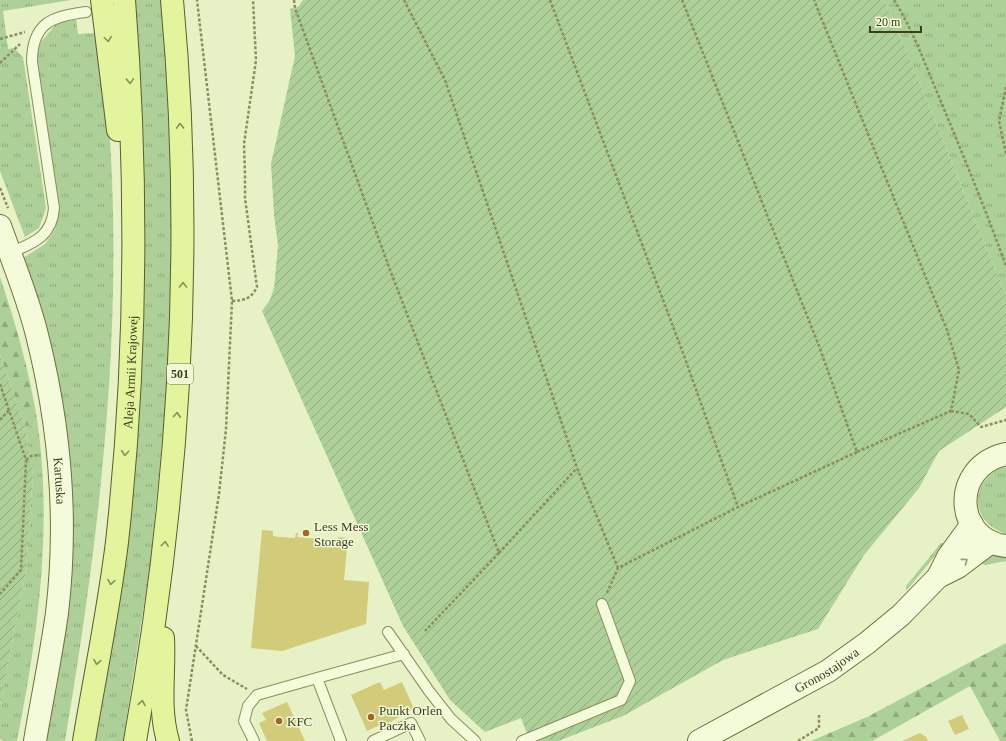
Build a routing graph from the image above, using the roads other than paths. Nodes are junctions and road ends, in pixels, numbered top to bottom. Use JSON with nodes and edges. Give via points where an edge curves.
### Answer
{"nodes":[{"id":1,"x":124,"y":0,"type":"edge"},
{"id":2,"x":172,"y":0,"type":"edge"},
{"id":3,"x":94,"y":6,"type":"edge"},
{"id":4,"x":0,"y":226,"type":"edge"},
{"id":5,"x":10,"y":253,"type":"junction"},
{"id":6,"x":134,"y":288,"type":"junction"},
{"id":7,"x":1006,"y":454,"type":"edge"},
{"id":8,"x":972,"y":524,"type":"junction"},
{"id":9,"x":998,"y":544,"type":"edge"},
{"id":10,"x":938,"y":577,"type":"junction"},
{"id":11,"x":160,"y":583,"type":"junction"},
{"id":12,"x":602,"y":604,"type":"road end"},
{"id":13,"x":388,"y":632,"type":"dead end"},
{"id":14,"x":404,"y":654,"type":"junction"},
{"id":15,"x":318,"y":678,"type":"junction"},
{"id":16,"x":35,"y":741,"type":"edge"},
{"id":17,"x":84,"y":741,"type":"edge"},
{"id":18,"x":135,"y":741,"type":"edge"},
{"id":19,"x":168,"y":741,"type":"edge"},
{"id":20,"x":254,"y":741,"type":"edge"},
{"id":21,"x":341,"y":741,"type":"edge"},
{"id":22,"x":373,"y":741,"type":"edge"},
{"id":23,"x":420,"y":741,"type":"edge"},
{"id":24,"x":475,"y":741,"type":"edge"},
{"id":25,"x":522,"y":741,"type":"edge"},
{"id":26,"x":699,"y":741,"type":"edge"}],
"edges":[{"from":1,"to":6,"type":"main road","name":"Aleja Armii Krajowej","one_way":true,"via":[[134,186]]},
{"from":11,"to":2,"type":"main road","number":"501","one_way":true,"via":[[176,427],[183,287],[180,110]]},
{"from":3,"to":5,"type":"lane","via":[[50,21],[41,28],[35,38],[32,62],[54,218],[43,236]]},
{"from":3,"to":6,"type":"main road","one_way":true,"via":[[112,64]]},
{"from":4,"to":5,"type":"street","name":"Kartuska"},
{"from":5,"to":16,"type":"street","name":"Kartuska","via":[[37,334],[56,434],[61,482],[57,613]]},
{"from":6,"to":17,"type":"main road","name":"Aleja Armii Krajowej","one_way":true,"via":[[129,402],[117,543]]},
{"from":7,"to":8,"type":"street","via":[[994,457],[983,464],[974,473],[968,485],[965,498]]},
{"from":8,"to":9,"type":"street","via":[[980,534]]},
{"from":8,"to":10,"type":"street","name":"Gronostajowa","via":[[948,557]]},
{"from":10,"to":9,"type":"street","name":"Gronostajowa","one_way":true},
{"from":10,"to":26,"type":"street","name":"Gronostajowa","via":[[900,615],[828,671]]},
{"from":18,"to":11,"type":"main road","number":"501","one_way":true},
{"from":11,"to":19,"type":"main road","via":[[164,649],[162,697],[164,728]]},
{"from":12,"to":25,"type":"lane","via":[[630,681],[621,700]]},
{"from":13,"to":14,"type":"lane"},
{"from":14,"to":15,"type":"lane"},
{"from":14,"to":24,"type":"lane","via":[[451,719]]},
{"from":15,"to":20,"type":"lane","via":[[257,695],[248,706],[244,721]]},
{"from":15,"to":21,"type":"lane"},
{"from":22,"to":23,"type":"lane","via":[[411,723]]}]}
